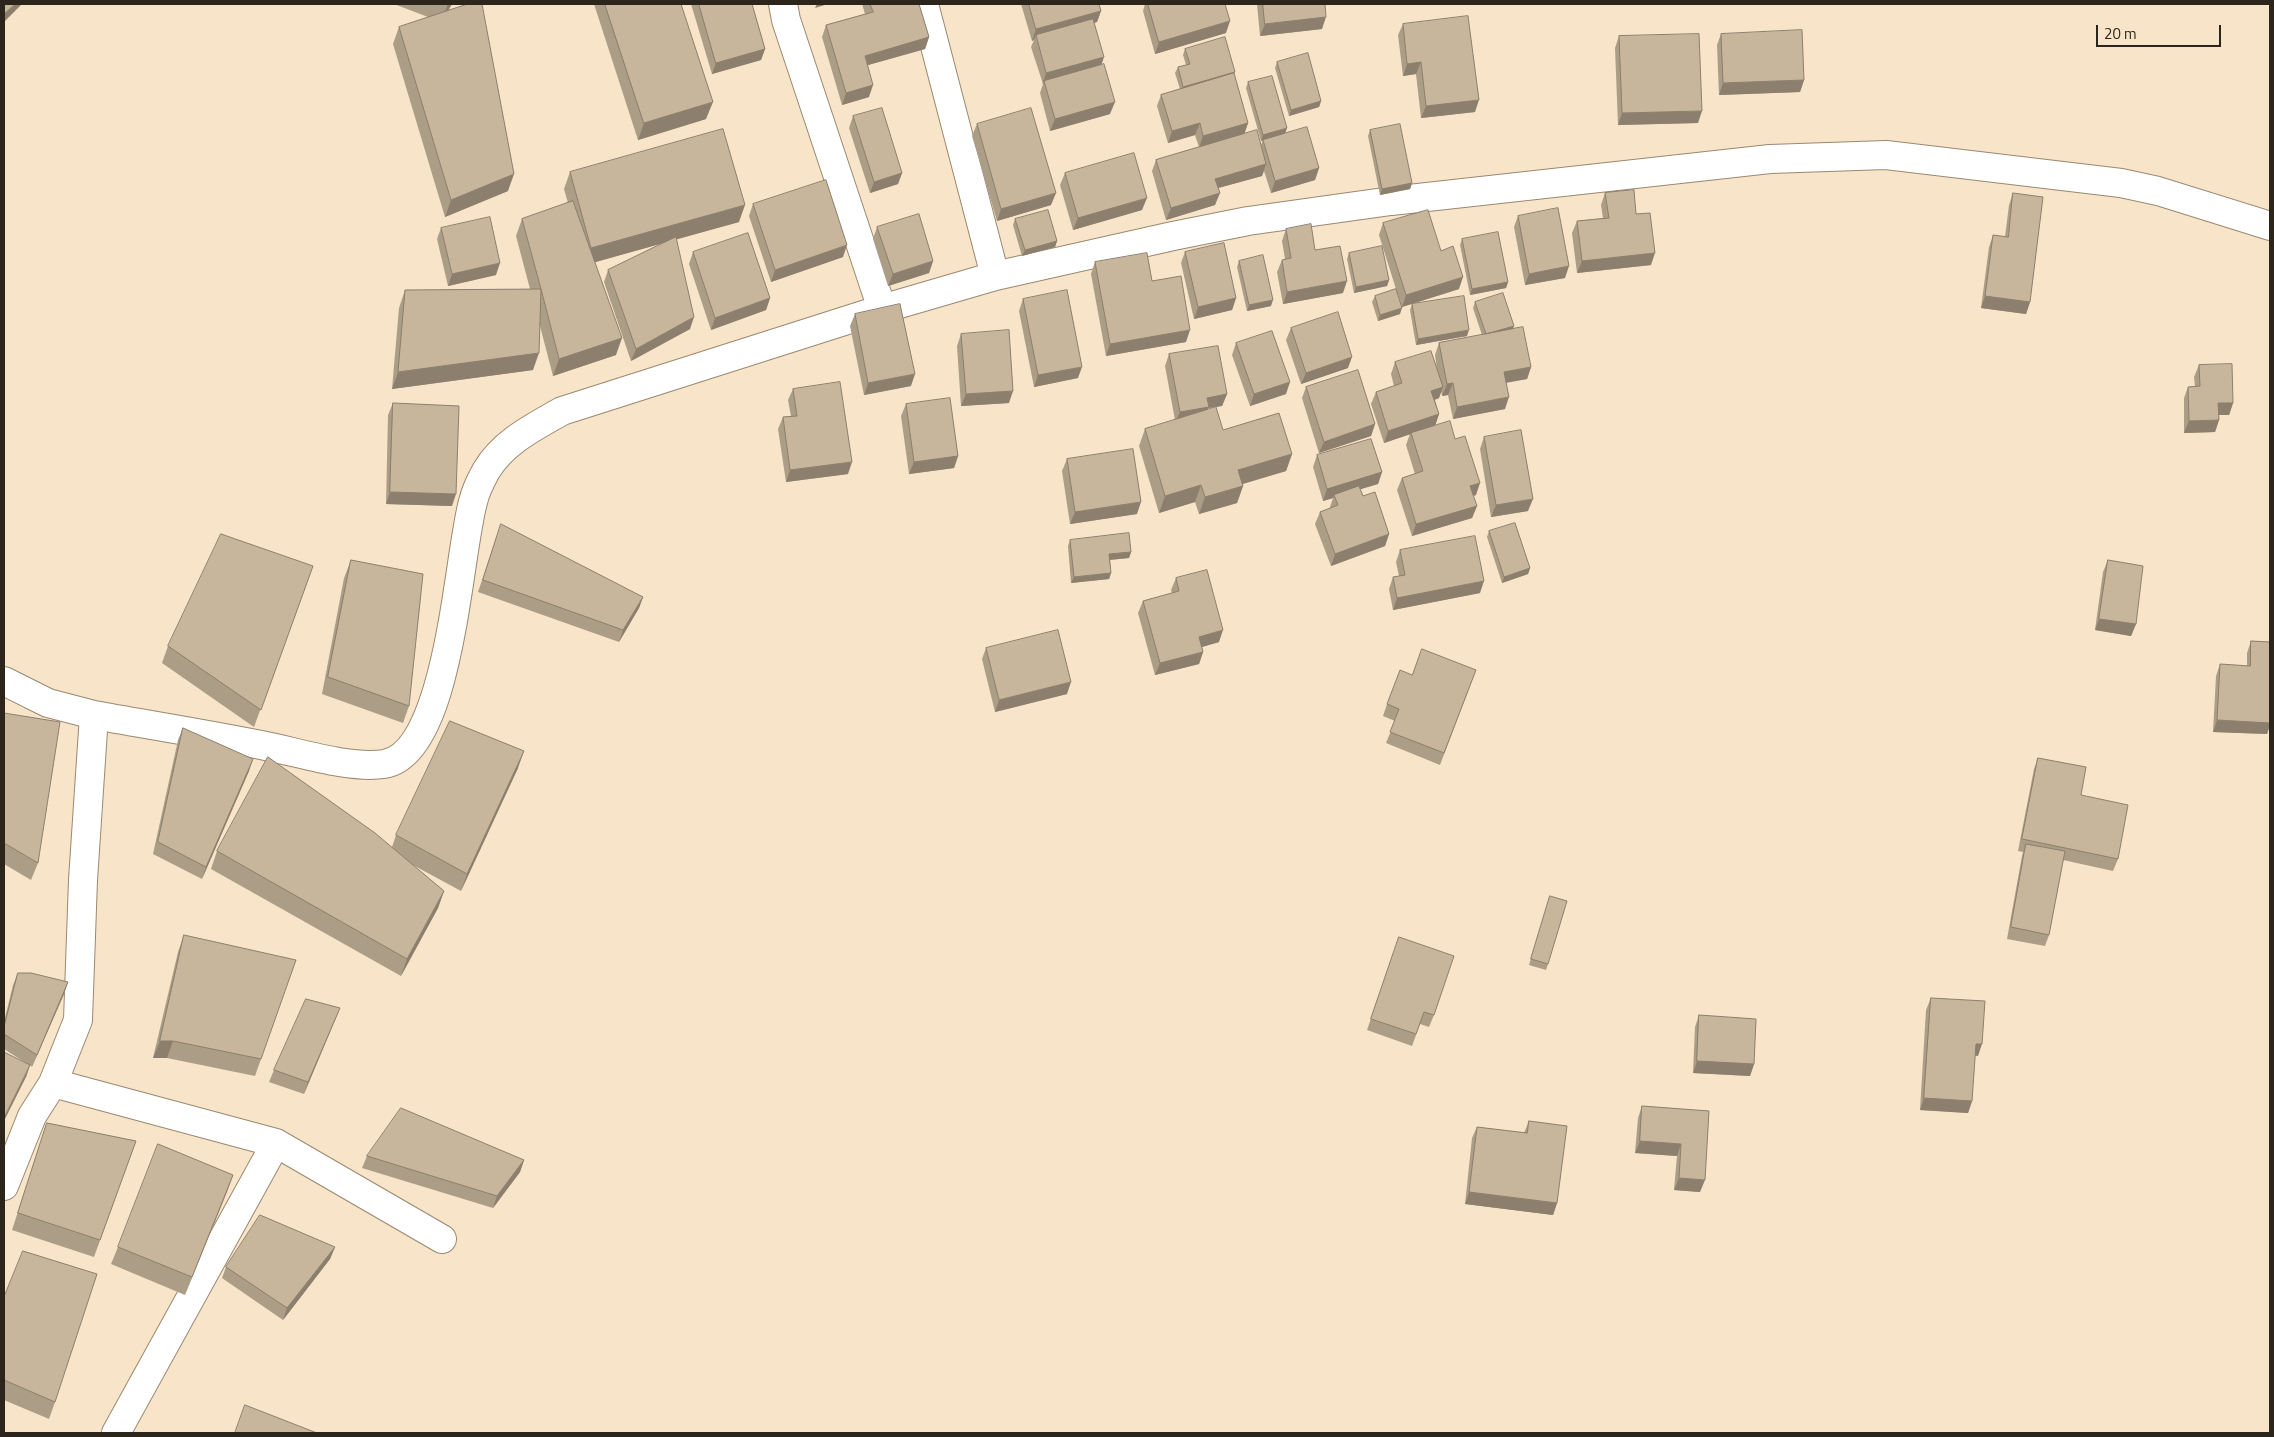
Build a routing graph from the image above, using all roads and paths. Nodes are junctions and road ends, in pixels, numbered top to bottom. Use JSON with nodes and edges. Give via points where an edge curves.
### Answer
{"nodes":[{"id":1,"x":783,"y":4,"type":"edge"},
{"id":2,"x":924,"y":4,"type":"edge"},
{"id":3,"x":2270,"y":226,"type":"edge"},
{"id":4,"x":995,"y":276,"type":"junction"},
{"id":5,"x":882,"y":309,"type":"junction"},
{"id":6,"x":4,"y":681,"type":"edge"},
{"id":7,"x":94,"y":715,"type":"junction"},
{"id":8,"x":53,"y":1084,"type":"junction"},
{"id":9,"x":276,"y":1143,"type":"junction"},
{"id":10,"x":4,"y":1186,"type":"edge"},
{"id":11,"x":442,"y":1239,"type":"dead end"},
{"id":12,"x":116,"y":1433,"type":"edge"}],
"edges":[{"from":1,"to":5,"type":"street"},
{"from":2,"to":4,"type":"street"},
{"from":3,"to":4,"type":"street","via":[[2158,191],[2121,184],[1886,155],[1826,155],[1313,212],[1173,236]]},
{"from":4,"to":5,"type":"street"},
{"from":5,"to":7,"type":"street","via":[[562,411],[515,438],[487,470],[473,502],[458,598],[440,680],[424,726],[404,756],[385,764],[345,763]]},
{"from":6,"to":7,"type":"street","via":[[48,703]]},
{"from":7,"to":8,"type":"street","via":[[78,1020]]},
{"from":8,"to":9,"type":"street"},
{"from":8,"to":10,"type":"street","via":[[32,1116]]},
{"from":9,"to":11,"type":"street"},
{"from":9,"to":12,"type":"street"}]}
